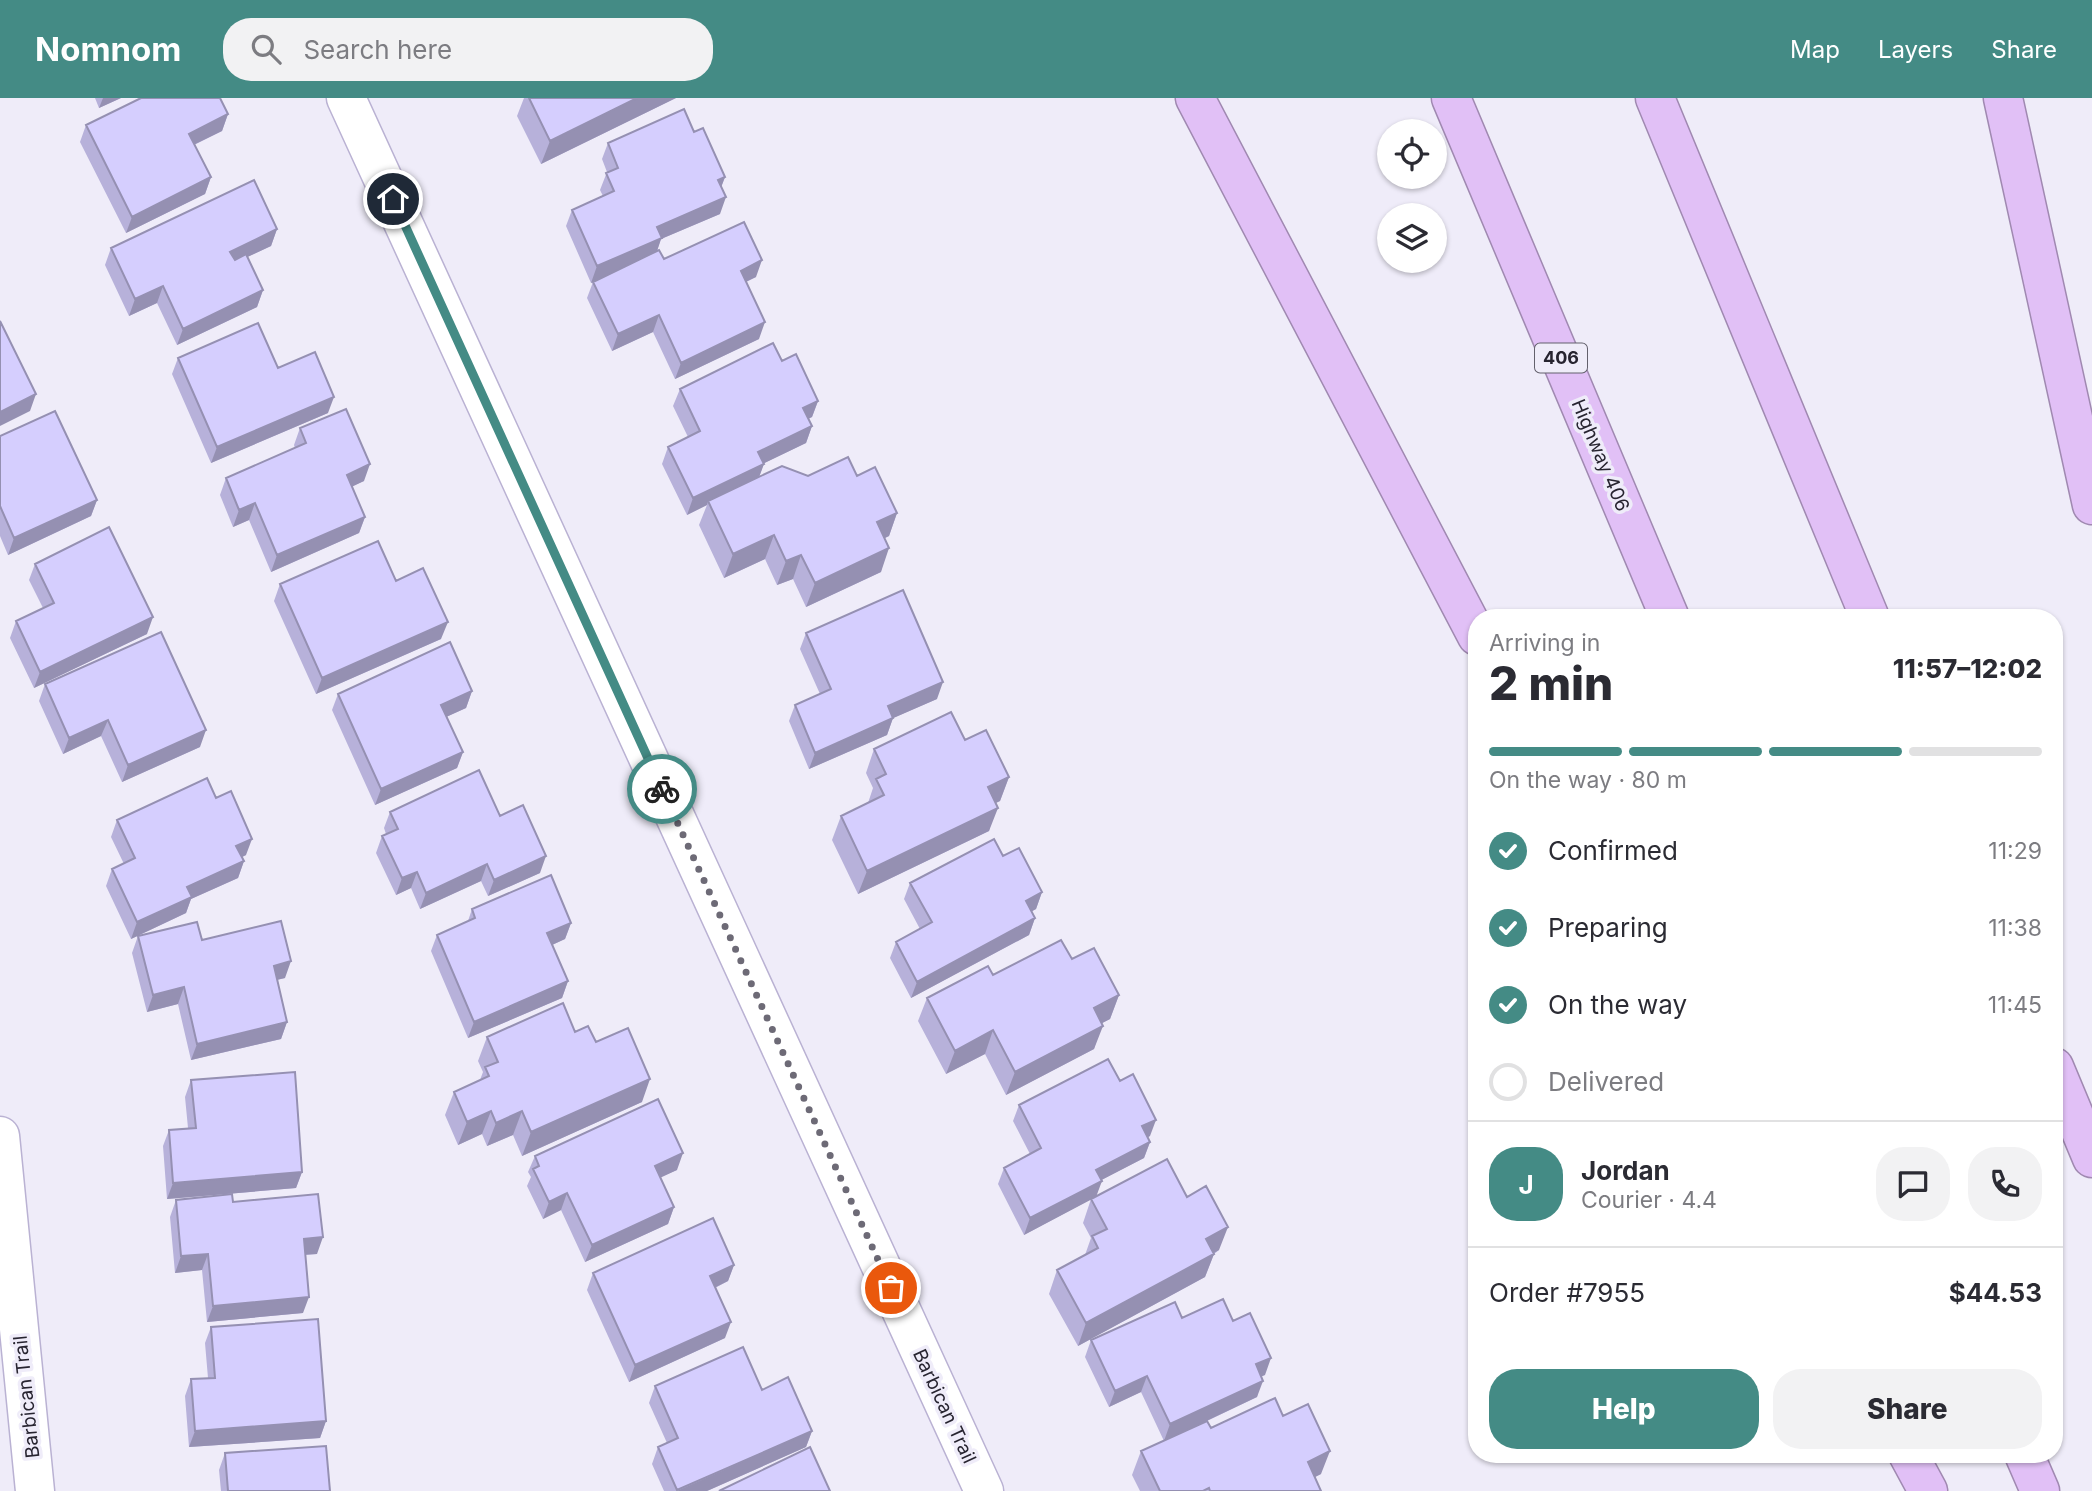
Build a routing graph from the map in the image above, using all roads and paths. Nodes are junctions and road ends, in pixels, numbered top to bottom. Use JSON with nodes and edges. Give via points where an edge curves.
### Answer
{"nodes":[{"id":1,"x":346,"y":98,"type":"edge"},
{"id":2,"x":1195,"y":98,"type":"edge"},
{"id":3,"x":1451,"y":98,"type":"edge"},
{"id":4,"x":1655,"y":98,"type":"edge"},
{"id":5,"x":2003,"y":98,"type":"edge"},
{"id":6,"x":2092,"y":505,"type":"edge"},
{"id":7,"x":1666,"y":609,"type":"edge"},
{"id":8,"x":1866,"y":609,"type":"edge"},
{"id":9,"x":1468,"y":619,"type":"edge"},
{"id":10,"x":2063,"y":1089,"type":"edge"},
{"id":11,"x":0,"y":1136,"type":"edge"},
{"id":12,"x":2092,"y":1158,"type":"edge"},
{"id":13,"x":12,"y":1377,"type":"edge"},
{"id":14,"x":1913,"y":1463,"type":"edge"},
{"id":15,"x":2028,"y":1463,"type":"edge"},
{"id":16,"x":35,"y":1491,"type":"edge"},
{"id":17,"x":984,"y":1491,"type":"edge"},
{"id":18,"x":1927,"y":1491,"type":"edge"},
{"id":19,"x":2040,"y":1491,"type":"edge"}],
"edges":[{"from":1,"to":17,"type":"street","name":"Barbican Trail"},
{"from":2,"to":9,"type":"highway"},
{"from":3,"to":7,"type":"highway","name":"Highway 406","number":"406"},
{"from":4,"to":8,"type":"highway"},
{"from":5,"to":6,"type":"highway"},
{"from":10,"to":12,"type":"highway"},
{"from":11,"to":13,"type":"street","name":"Barbican Trail"},
{"from":13,"to":16,"type":"street","name":"Barbican Trail"},
{"from":14,"to":18,"type":"highway"},
{"from":15,"to":19,"type":"highway"}]}
